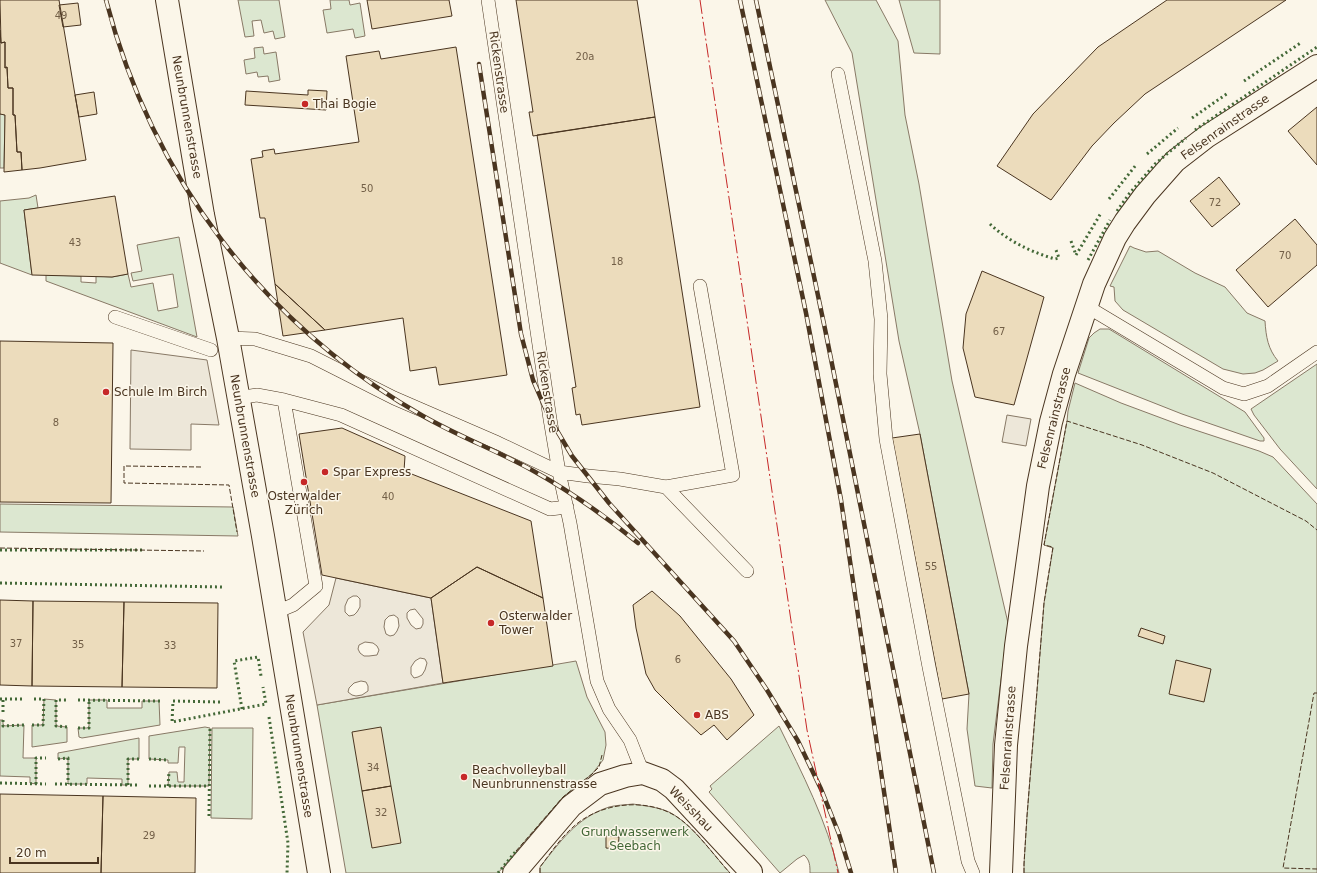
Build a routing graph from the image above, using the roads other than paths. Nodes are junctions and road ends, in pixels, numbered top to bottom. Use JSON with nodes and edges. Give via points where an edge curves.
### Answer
{"nodes":[{"id":1,"x":167,"y":0,"type":"edge"},
{"id":2,"x":488,"y":0,"type":"edge"},
{"id":3,"x":1317,"y":66,"type":"edge"},
{"id":4,"x":838,"y":74,"type":"dead end"},
{"id":5,"x":700,"y":286,"type":"dead end"},
{"id":6,"x":1086,"y":306,"type":"junction"},
{"id":7,"x":115,"y":317,"type":"dead end"},
{"id":8,"x":219,"y":344,"type":"junction"},
{"id":9,"x":1317,"y":352,"type":"edge"},
{"id":10,"x":238,"y":398,"type":"junction"},
{"id":11,"x":284,"y":400,"type":"junction"},
{"id":12,"x":559,"y":472,"type":"junction"},
{"id":13,"x":666,"y":487,"type":"junction"},
{"id":14,"x":567,"y":507,"type":"junction"},
{"id":15,"x":747,"y":571,"type":"dead end"},
{"id":16,"x":276,"y":612,"type":"junction"},
{"id":17,"x":643,"y":773,"type":"junction"},
{"id":18,"x":751,"y":872,"type":"edge"},
{"id":19,"x":319,"y":873,"type":"edge"},
{"id":20,"x":514,"y":873,"type":"edge"},
{"id":21,"x":973,"y":873,"type":"edge"},
{"id":22,"x":1000,"y":873,"type":"edge"}],
"edges":[{"from":1,"to":8,"type":"street","name":"Neunbrunnenstrasse","via":[[203,215]]},
{"from":2,"to":12,"type":"lane","name":"Rickenstrasse"},
{"from":3,"to":6,"type":"street","name":"Felsenrainstrasse","via":[[1206,137],[1176,161],[1145,195],[1115,238]]},
{"from":4,"to":21,"type":"lane","via":[[875,261],[881,320],[880,374],[886,439],[932,683],[968,861]]},
{"from":5,"to":13,"type":"lane","via":[[733,475]]},
{"from":6,"to":9,"type":"lane","via":[[1223,388],[1244,394],[1268,386]]},
{"from":6,"to":22,"type":"street","name":"Felsenrainstrasse","via":[[1051,422],[1038,486],[1016,646],[1006,745]]},
{"from":7,"to":8,"type":"lane"},
{"from":8,"to":10,"type":"street","name":"Neunbrunnenstrasse"},
{"from":8,"to":12,"type":"lane","via":[[255,339],[311,356],[394,398],[498,442]]},
{"from":10,"to":11,"type":"lane","via":[[257,394]]},
{"from":10,"to":16,"type":"street","name":"Neunbrunnenstrasse"},
{"from":11,"to":14,"type":"lane","via":[[341,415],[550,510]]},
{"from":11,"to":16,"type":"lane","via":[[316,586],[293,605]]},
{"from":12,"to":13,"type":"lane"},
{"from":12,"to":14,"type":"lane","name":"Rickenstrasse"},
{"from":13,"to":15,"type":"lane"},
{"from":14,"to":17,"type":"lane","name":"Rickenstrasse","via":[[597,681],[609,709],[630,740]]},
{"from":16,"to":19,"type":"street","name":"Neunbrunnenstrasse"},
{"from":17,"to":18,"type":"street","name":"Weisshau","via":[[662,780],[674,789]]},
{"from":17,"to":20,"type":"street","via":[[600,784],[571,806]]}]}
